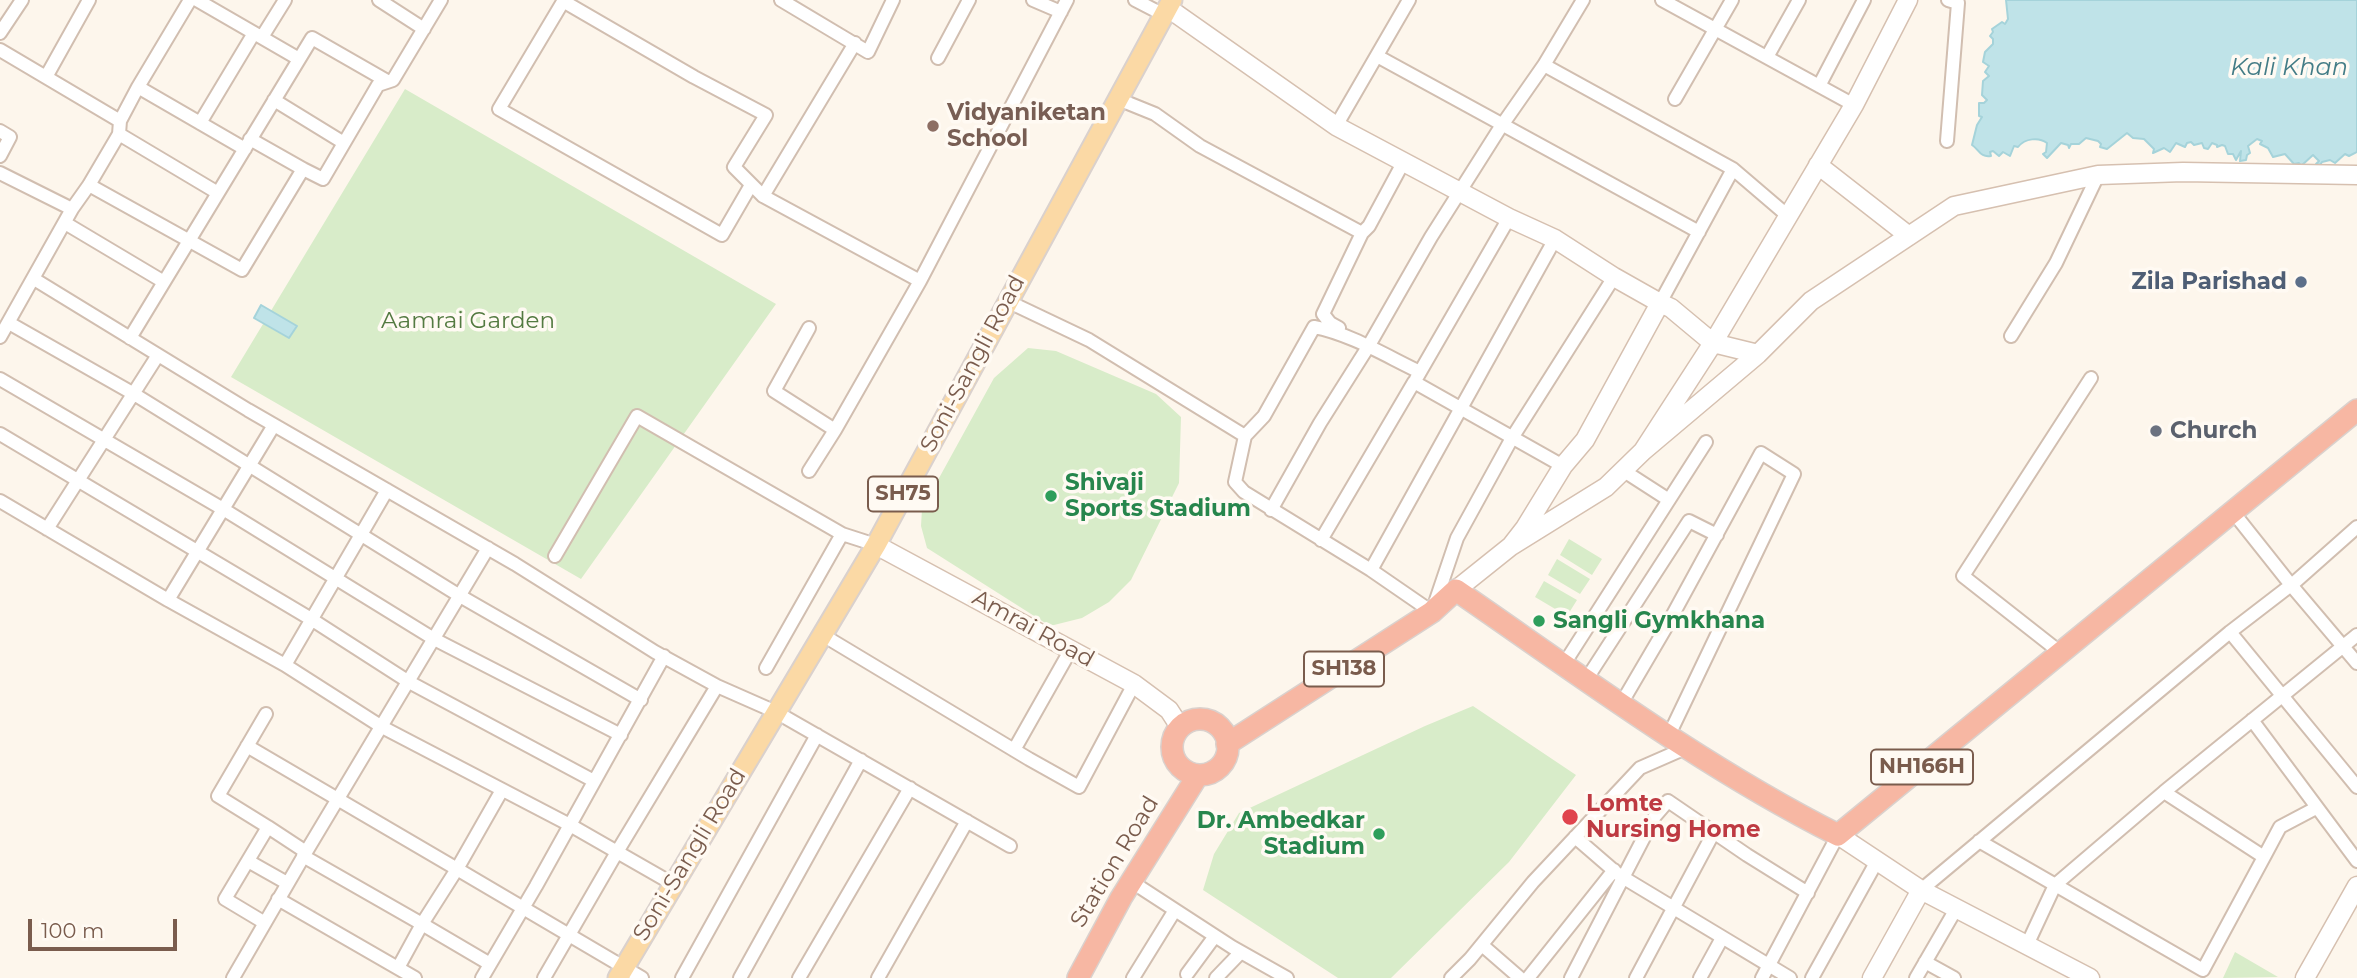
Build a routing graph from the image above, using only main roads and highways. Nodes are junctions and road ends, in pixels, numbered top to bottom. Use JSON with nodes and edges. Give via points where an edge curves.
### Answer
{"nodes":[{"id":1,"x":1908,"y":0,"type":"edge"},
{"id":2,"x":1167,"y":6,"type":"edge"},
{"id":3,"x":1818,"y":165,"type":"junction"},
{"id":4,"x":2357,"y":175,"type":"edge"},
{"id":5,"x":1909,"y":236,"type":"junction"},
{"id":6,"x":1660,"y":303,"type":"junction"},
{"id":7,"x":1713,"y":343,"type":"junction"},
{"id":8,"x":1758,"y":354,"type":"junction"},
{"id":9,"x":2357,"y":410,"type":"edge"},
{"id":10,"x":1643,"y":451,"type":"junction"},
{"id":11,"x":876,"y":545,"type":"junction"},
{"id":12,"x":1511,"y":546,"type":"junction"},
{"id":13,"x":1457,"y":590,"type":"junction"},
{"id":14,"x":1180,"y":727,"type":"junction"},
{"id":15,"x":1227,"y":744,"type":"junction"},
{"id":16,"x":1198,"y":775,"type":"junction"},
{"id":17,"x":1838,"y":835,"type":"junction"},
{"id":18,"x":2357,"y":886,"type":"edge"},
{"id":19,"x":1921,"y":890,"type":"junction"},
{"id":20,"x":621,"y":972,"type":"edge"},
{"id":21,"x":1083,"y":976,"type":"edge"},
{"id":22,"x":1872,"y":978,"type":"edge"},
{"id":23,"x":2090,"y":978,"type":"edge"},
{"id":24,"x":2305,"y":978,"type":"edge"}],
"edges":[{"from":1,"to":3,"type":"main road"},
{"from":2,"to":6,"type":"main road","via":[[1336,126],[1555,239]]},
{"from":2,"to":11,"type":"main road","name":"Soni-Sangli Road","number":"SH75"},
{"from":3,"to":5,"type":"main road"},
{"from":3,"to":7,"type":"main road"},
{"from":4,"to":5,"type":"main road","via":[[2098,174],[1954,206]]},
{"from":5,"to":8,"type":"main road","via":[[1811,301]]},
{"from":6,"to":7,"type":"main road"},
{"from":6,"to":12,"type":"main road","via":[[1585,440]]},
{"from":7,"to":8,"type":"main road"},
{"from":7,"to":10,"type":"main road"},
{"from":8,"to":10,"type":"main road"},
{"from":9,"to":17,"type":"highway","number":"NH166H"},
{"from":10,"to":12,"type":"main road","via":[[1606,487]]},
{"from":11,"to":14,"type":"main road","name":"Amrai Road","via":[[1134,684],[1169,710]]},
{"from":11,"to":20,"type":"main road","name":"Soni-Sangli Road","number":"SH75"},
{"from":12,"to":13,"type":"main road"},
{"from":13,"to":15,"type":"highway","number":"SH138","via":[[1432,612]]},
{"from":13,"to":17,"type":"highway","via":[[1669,736]]},
{"from":14,"to":15,"type":"highway","via":[[1193,720],[1212,722],[1225,734]]},
{"from":14,"to":16,"type":"highway","via":[[1173,754],[1182,769]]},
{"from":15,"to":16,"type":"highway","via":[[1223,762],[1208,774]]},
{"from":16,"to":21,"type":"highway","name":"Station Road","via":[[1132,882]]},
{"from":17,"to":19,"type":"main road"},
{"from":18,"to":24,"type":"main road"},
{"from":19,"to":22,"type":"main road"},
{"from":19,"to":23,"type":"main road"}]}
